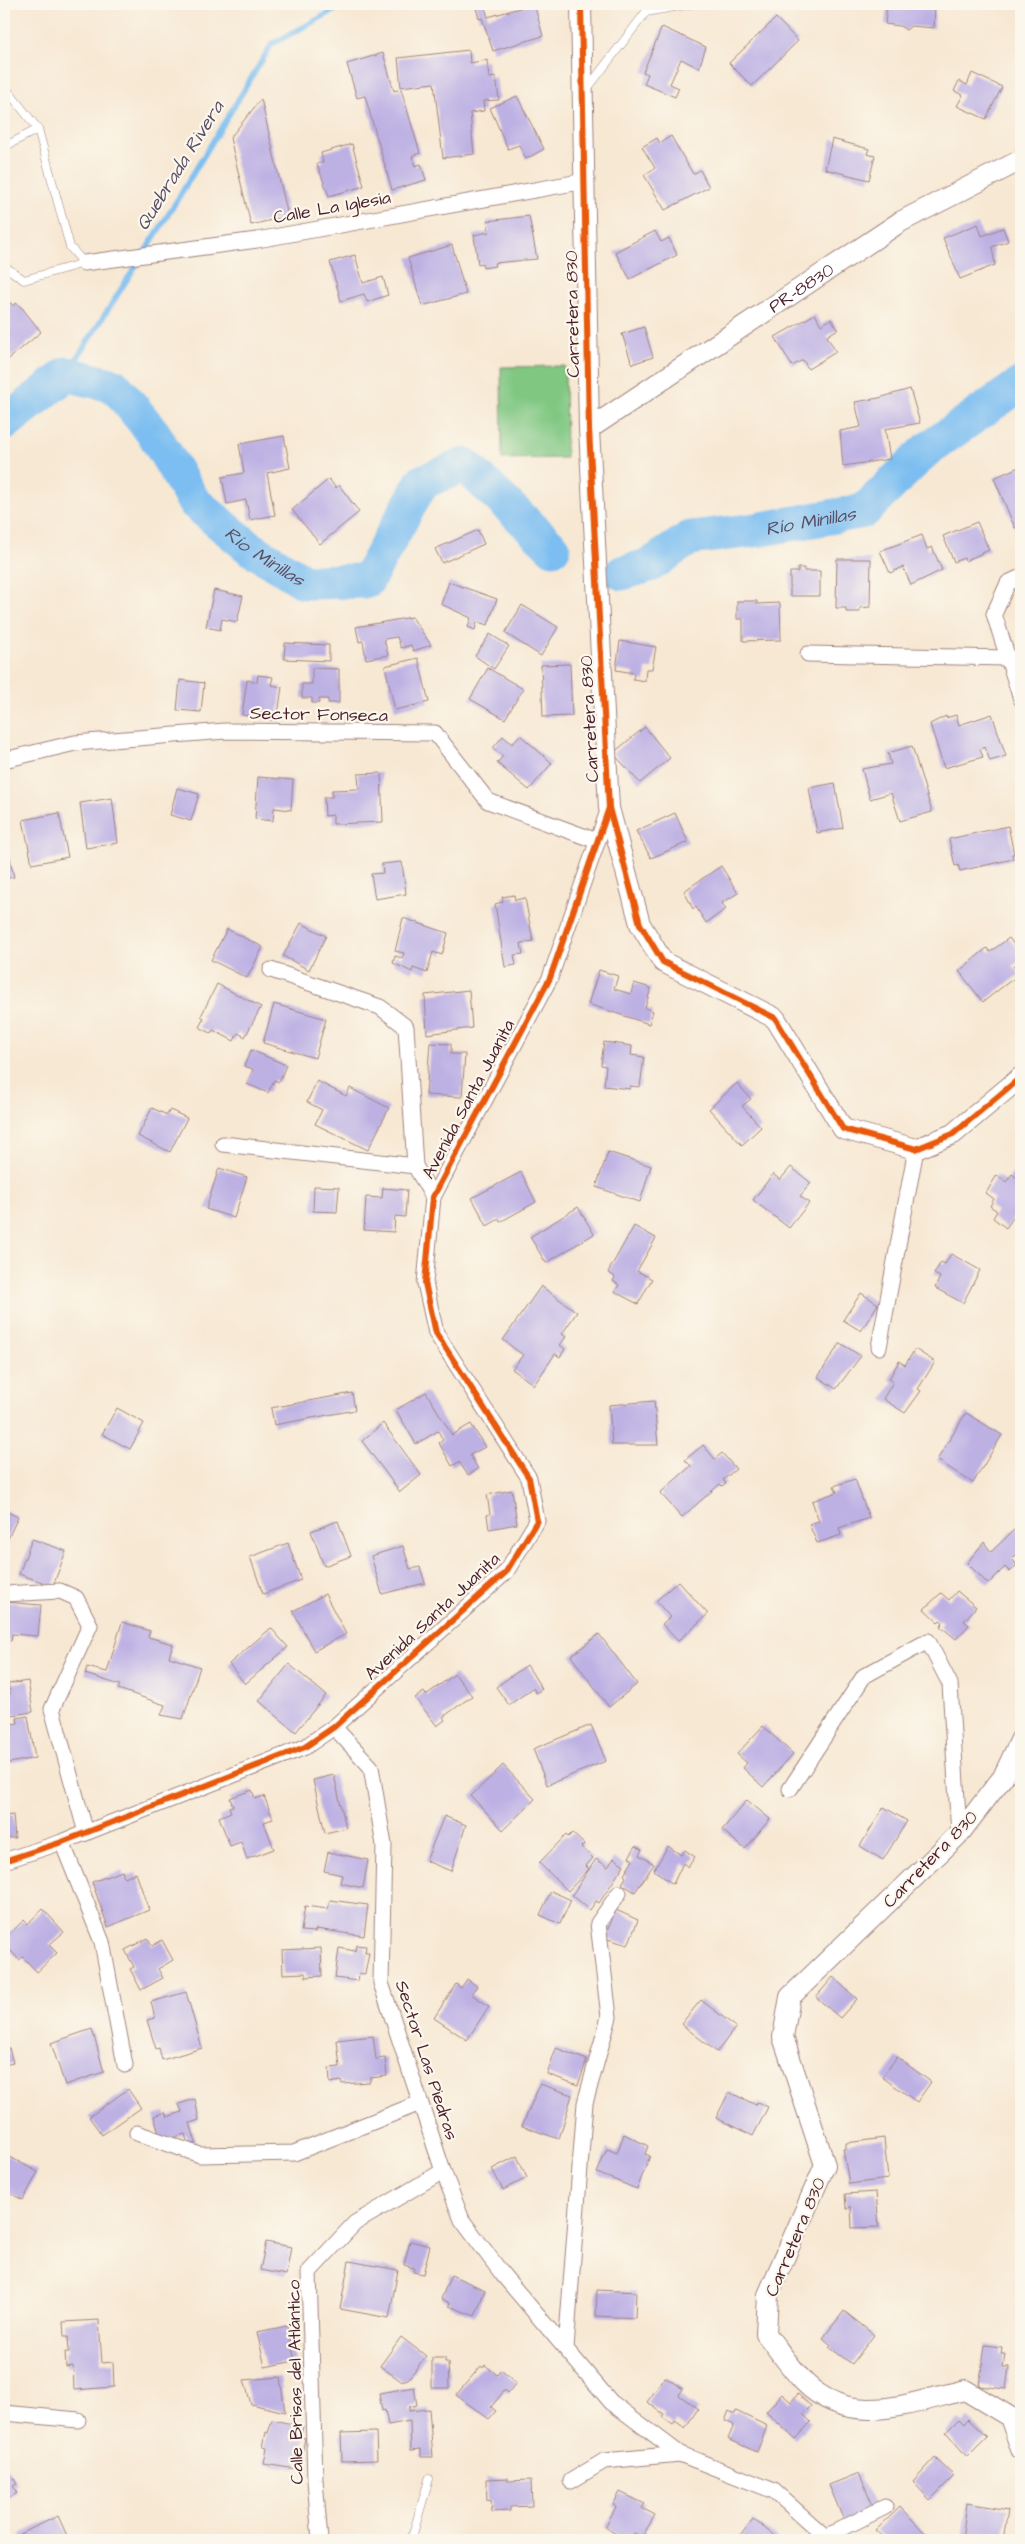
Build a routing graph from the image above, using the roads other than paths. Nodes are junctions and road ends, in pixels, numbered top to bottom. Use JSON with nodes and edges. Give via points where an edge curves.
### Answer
{"nodes":[{"id":1,"x":581,"y":4,"type":"edge"},
{"id":2,"x":691,"y":4,"type":"edge"},
{"id":3,"x":4,"y":86,"type":"edge"},
{"id":4,"x":583,"y":95,"type":"junction"},
{"id":5,"x":38,"y":129,"type":"junction"},
{"id":6,"x":4,"y":147,"type":"edge"},
{"id":7,"x":1021,"y":160,"type":"edge"},
{"id":8,"x":585,"y":181,"type":"junction"},
{"id":9,"x":84,"y":263,"type":"junction"},
{"id":10,"x":4,"y":266,"type":"edge"},
{"id":11,"x":589,"y":429,"type":"junction"},
{"id":12,"x":1021,"y":576,"type":"edge"},
{"id":13,"x":808,"y":654,"type":"dead end"},
{"id":14,"x":1007,"y":658,"type":"junction"},
{"id":15,"x":1021,"y":699,"type":"edge"},
{"id":16,"x":4,"y":760,"type":"edge"},
{"id":17,"x":609,"y":808,"type":"junction"},
{"id":18,"x":597,"y":841,"type":"junction"},
{"id":19,"x":270,"y":970,"type":"dead end"},
{"id":20,"x":1021,"y":1077,"type":"edge"},
{"id":21,"x":224,"y":1144,"type":"dead end"},
{"id":22,"x":916,"y":1149,"type":"junction"},
{"id":23,"x":415,"y":1166,"type":"junction"},
{"id":24,"x":434,"y":1197,"type":"junction"},
{"id":25,"x":880,"y":1347,"type":"dead end"},
{"id":26,"x":4,"y":1594,"type":"edge"},
{"id":27,"x":334,"y":1727,"type":"junction"},
{"id":28,"x":1021,"y":1739,"type":"edge"},
{"id":29,"x":790,"y":1789,"type":"dead end"},
{"id":30,"x":86,"y":1833,"type":"junction"},
{"id":31,"x":959,"y":1834,"type":"junction"},
{"id":32,"x":62,"y":1842,"type":"junction"},
{"id":33,"x":4,"y":1861,"type":"edge"},
{"id":34,"x":619,"y":1893,"type":"dead end"},
{"id":35,"x":125,"y":2065,"type":"dead end"},
{"id":36,"x":420,"y":2103,"type":"junction"},
{"id":37,"x":138,"y":2133,"type":"dead end"},
{"id":38,"x":443,"y":2171,"type":"junction"},
{"id":39,"x":566,"y":2348,"type":"junction"},
{"id":40,"x":4,"y":2413,"type":"edge"},
{"id":41,"x":78,"y":2420,"type":"dead end"},
{"id":42,"x":1021,"y":2449,"type":"edge"},
{"id":43,"x":680,"y":2454,"type":"junction"},
{"id":44,"x":429,"y":2479,"type":"dead end"},
{"id":45,"x":571,"y":2481,"type":"dead end"},
{"id":46,"x":885,"y":2507,"type":"dead end"},
{"id":47,"x":827,"y":2539,"type":"edge"},
{"id":48,"x":320,"y":2540,"type":"edge"},
{"id":49,"x":408,"y":2540,"type":"edge"}],
"edges":[{"from":1,"to":4,"type":"street","name":"Carretera 830"},
{"from":2,"to":4,"type":"lane","via":[[646,12]]},
{"from":3,"to":5,"type":"lane"},
{"from":4,"to":8,"type":"street","name":"Carretera 830"},
{"from":5,"to":6,"type":"lane"},
{"from":5,"to":9,"type":"lane","via":[[70,247]]},
{"from":7,"to":11,"type":"street","name":"PR-8830","number":"PR-8830","via":[[900,222]]},
{"from":8,"to":9,"type":"street","name":"Calle La Iglesia","via":[[257,240]]},
{"from":8,"to":11,"type":"street","name":"Carretera 830"},
{"from":9,"to":10,"type":"lane","via":[[24,280]]},
{"from":11,"to":17,"type":"street","name":"Carretera 830"},
{"from":12,"to":14,"type":"street","via":[[1008,583],[994,614]]},
{"from":13,"to":14,"type":"street"},
{"from":14,"to":15,"type":"street"},
{"from":16,"to":18,"type":"street","name":"Sector Fonseca","via":[[75,743],[225,732],[435,734],[488,801]]},
{"from":17,"to":18,"type":"street","name":"Avenida Santa Juanita"},
{"from":17,"to":22,"type":"street","name":"Carretera 830","via":[[640,924],[663,962],[775,1018],[843,1129]]},
{"from":18,"to":24,"type":"street","name":"Avenida Santa Juanita","via":[[550,978]]},
{"from":19,"to":23,"type":"street","via":[[380,1007],[406,1027]]},
{"from":20,"to":22,"type":"street","via":[[953,1134]]},
{"from":21,"to":23,"type":"street"},
{"from":22,"to":25,"type":"street"},
{"from":23,"to":24,"type":"street"},
{"from":24,"to":27,"type":"street","name":"Avenida Santa Juanita","via":[[425,1283],[436,1333],[529,1478],[537,1521],[506,1572]]},
{"from":26,"to":30,"type":"street","via":[[60,1591],[76,1598],[90,1625],[52,1709]]},
{"from":27,"to":30,"type":"street","name":"Avenida Santa Juanita","via":[[305,1747]]},
{"from":27,"to":36,"type":"street","name":"Sector Las Piedras","via":[[371,1767],[384,1845],[381,1983]]},
{"from":28,"to":31,"type":"street","name":"Carretera 830","via":[[1003,1777]]},
{"from":29,"to":31,"type":"street","via":[[864,1676],[928,1642],[950,1684]]},
{"from":30,"to":32,"type":"street","name":"Avenida Santa Juanita"},
{"from":31,"to":42,"type":"street","name":"Carretera 830","via":[[790,1997],[783,2037],[825,2164],[768,2295],[766,2334],[804,2382],[841,2407],[877,2411],[965,2390],[1010,2417]]},
{"from":32,"to":33,"type":"street","name":"Avenida Santa Juanita"},
{"from":32,"to":35,"type":"street","via":[[102,1942]]},
{"from":34,"to":39,"type":"street","via":[[598,1923],[610,2017],[585,2102]]},
{"from":36,"to":37,"type":"street","via":[[294,2153],[200,2155]]},
{"from":36,"to":38,"type":"street","name":"Sector Las Piedras"},
{"from":38,"to":39,"type":"street","name":"Sector Las Piedras","via":[[462,2220],[503,2276]]},
{"from":38,"to":48,"type":"street","name":"Calle Brisas del Atlántico","via":[[355,2223],[310,2272],[315,2480]]},
{"from":39,"to":43,"type":"street","name":"Sector Las Piedras","via":[[611,2402]]},
{"from":40,"to":41,"type":"street"},
{"from":43,"to":45,"type":"street","via":[[604,2461]]},
{"from":43,"to":47,"type":"street","name":"Sector Las Piedras","via":[[774,2491]]},
{"from":44,"to":49,"type":"lane"},
{"from":46,"to":47,"type":"street"}]}
